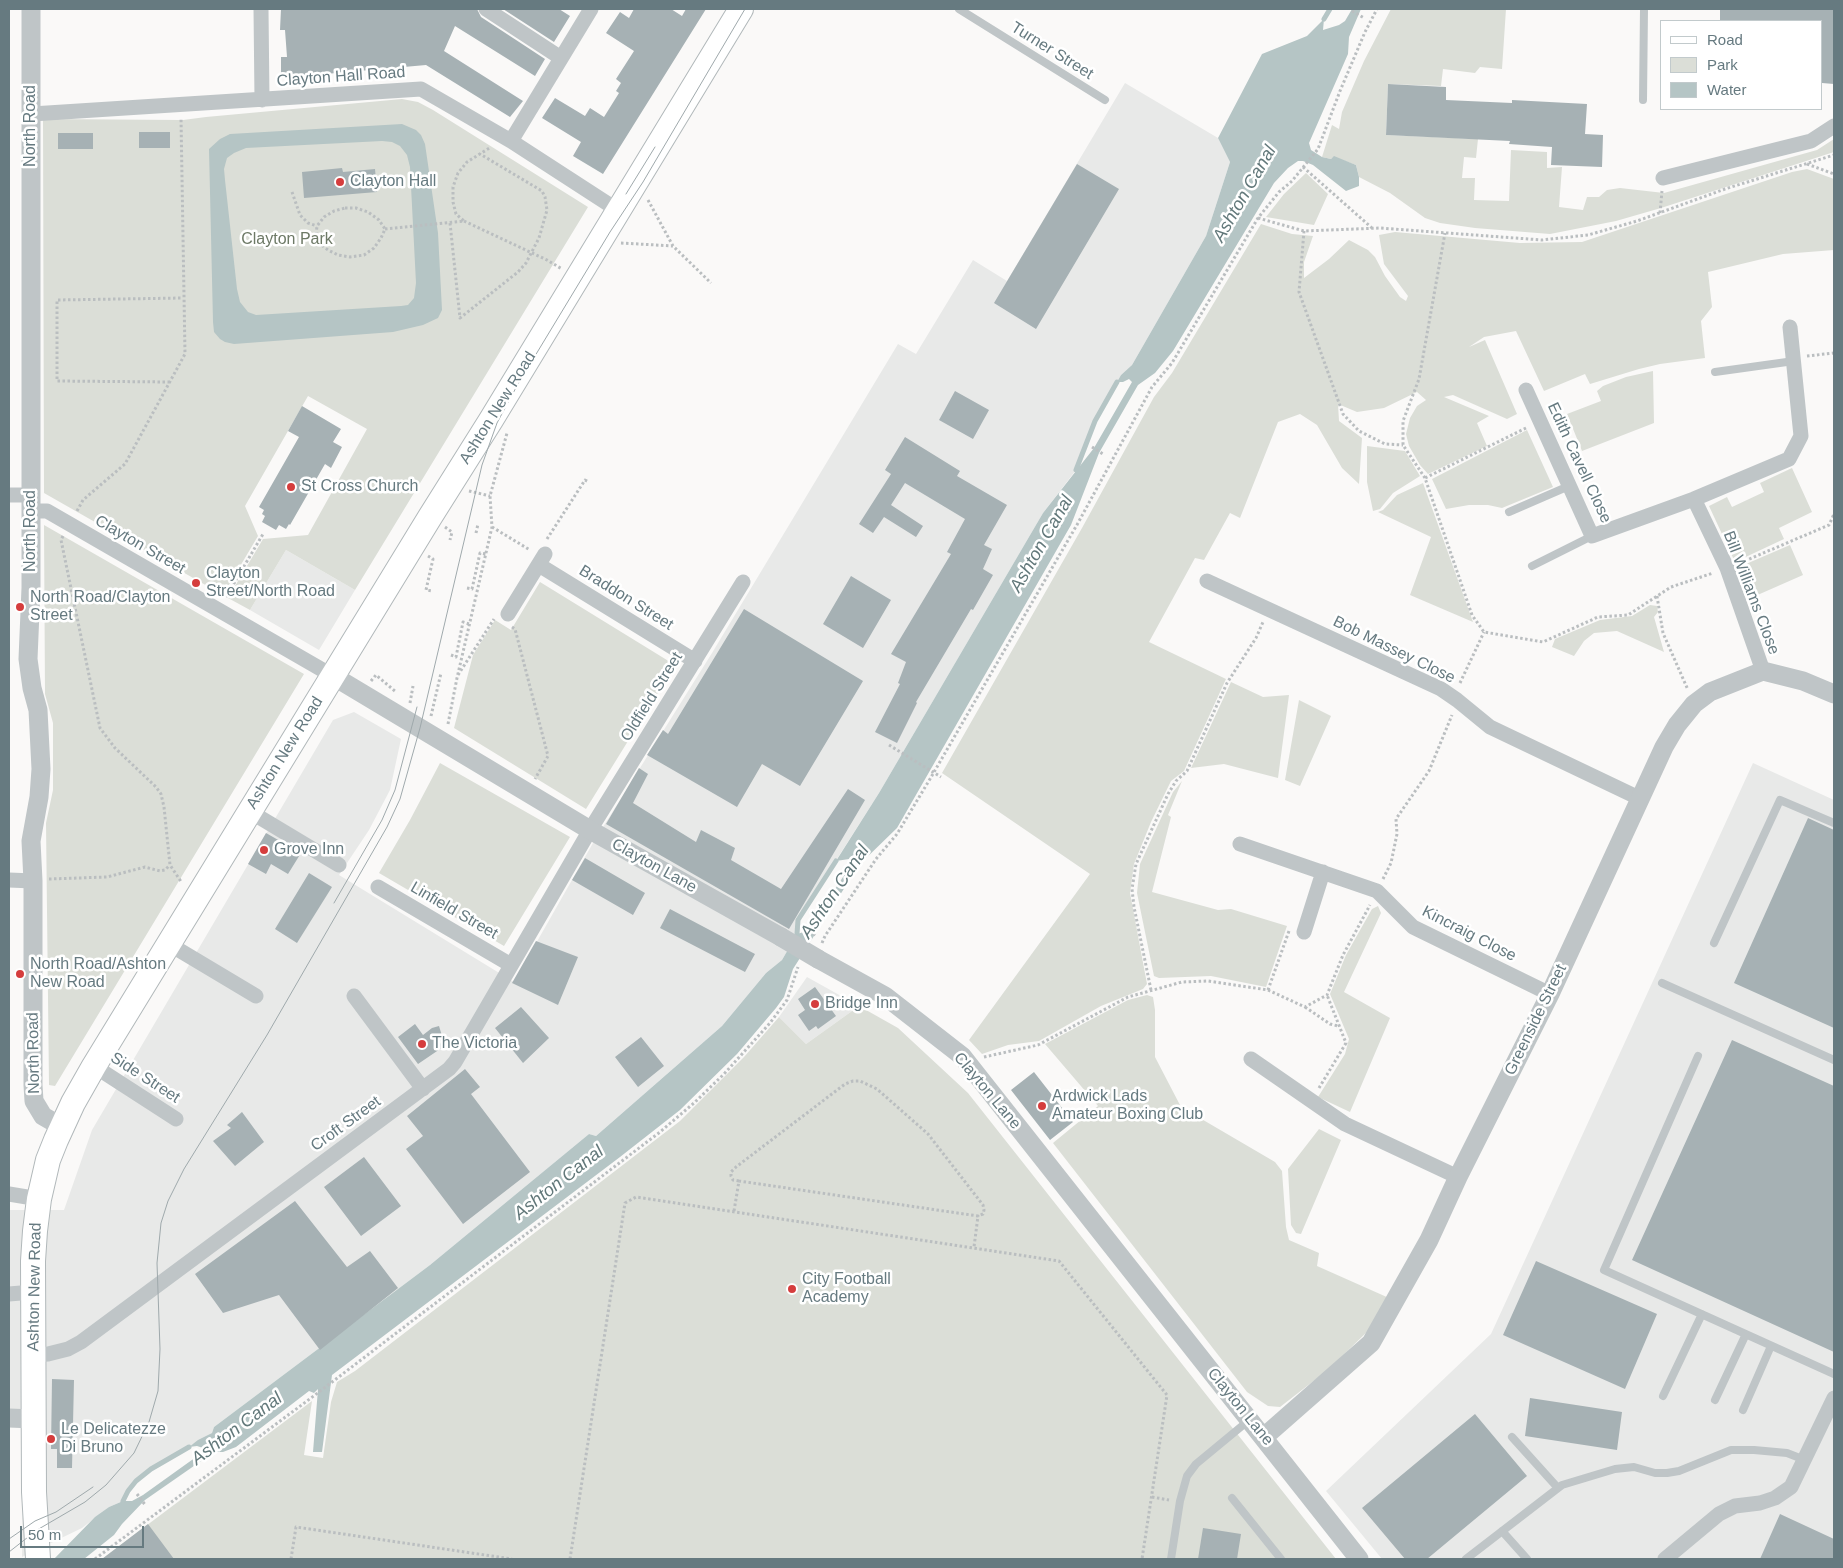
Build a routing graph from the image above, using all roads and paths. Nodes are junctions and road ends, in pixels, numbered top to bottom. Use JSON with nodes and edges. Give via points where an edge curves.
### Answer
{"nodes":[{"id":1,"x":30,"y":9,"type":"edge"},
{"id":2,"x":261,"y":9,"type":"edge"},
{"id":3,"x":486,"y":9,"type":"edge"},
{"id":4,"x":591,"y":9,"type":"edge"},
{"id":5,"x":741,"y":9,"type":"edge"},
{"id":6,"x":959,"y":9,"type":"edge"},
{"id":7,"x":1377,"y":9,"type":"edge"},
{"id":8,"x":1644,"y":9,"type":"edge"},
{"id":9,"x":1352,"y":11,"type":"dead end"},
{"id":10,"x":1364,"y":18,"type":"dead end"},
{"id":11,"x":561,"y":58,"type":"junction"},
{"id":12,"x":262,"y":100,"type":"junction"},
{"id":13,"x":1105,"y":100,"type":"dead end"},
{"id":14,"x":1643,"y":100,"type":"dead end"},
{"id":15,"x":181,"y":105,"type":"junction"},
{"id":16,"x":32,"y":114,"type":"junction"},
{"id":17,"x":1834,"y":126,"type":"edge"},
{"id":18,"x":509,"y":139,"type":"junction"},
{"id":19,"x":480,"y":154,"type":"junction"},
{"id":20,"x":1834,"y":155,"type":"edge"},
{"id":21,"x":1807,"y":164,"type":"junction"},
{"id":22,"x":1303,"y":167,"type":"junction"},
{"id":23,"x":1834,"y":174,"type":"edge"},
{"id":24,"x":1663,"y":178,"type":"joint"},
{"id":25,"x":292,"y":192,"type":"dead end"},
{"id":26,"x":648,"y":200,"type":"dead end"},
{"id":27,"x":619,"y":211,"type":"junction"},
{"id":28,"x":1660,"y":213,"type":"junction"},
{"id":29,"x":1258,"y":218,"type":"junction"},
{"id":30,"x":464,"y":221,"type":"junction"},
{"id":31,"x":450,"y":223,"type":"junction"},
{"id":32,"x":317,"y":226,"type":"junction"},
{"id":33,"x":1372,"y":228,"type":"junction"},
{"id":34,"x":385,"y":229,"type":"junction"},
{"id":35,"x":1304,"y":231,"type":"junction"},
{"id":36,"x":1445,"y":233,"type":"junction"},
{"id":37,"x":621,"y":243,"type":"dead end"},
{"id":38,"x":673,"y":246,"type":"junction"},
{"id":39,"x":531,"y":253,"type":"junction"},
{"id":40,"x":577,"y":279,"type":"junction"},
{"id":41,"x":711,"y":284,"type":"dead end"},
{"id":42,"x":184,"y":298,"type":"junction"},
{"id":43,"x":1790,"y":326,"type":"dead end"},
{"id":44,"x":1834,"y":353,"type":"edge"},
{"id":45,"x":1793,"y":359,"type":"junction"},
{"id":46,"x":1715,"y":372,"type":"dead end"},
{"id":47,"x":170,"y":382,"type":"junction"},
{"id":48,"x":1526,"y":390,"type":"dead end"},
{"id":49,"x":1540,"y":422,"type":"junction"},
{"id":50,"x":1403,"y":445,"type":"junction"},
{"id":51,"x":1092,"y":447,"type":"dead end"},
{"id":52,"x":1103,"y":454,"type":"dead end"},
{"id":53,"x":1425,"y":478,"type":"junction"},
{"id":54,"x":1569,"y":486,"type":"junction"},
{"id":55,"x":9,"y":495,"type":"edge"},
{"id":56,"x":490,"y":496,"type":"dead end"},
{"id":57,"x":1694,"y":499,"type":"junction"},
{"id":58,"x":31,"y":503,"type":"junction"},
{"id":59,"x":1509,"y":512,"type":"dead end"},
{"id":60,"x":1834,"y":514,"type":"edge"},
{"id":61,"x":70,"y":524,"type":"junction"},
{"id":62,"x":478,"y":524,"type":"dead end"},
{"id":63,"x":492,"y":527,"type":"junction"},
{"id":64,"x":452,"y":532,"type":"dead end"},
{"id":65,"x":476,"y":533,"type":"dead end"},
{"id":66,"x":263,"y":534,"type":"dead end"},
{"id":67,"x":1592,"y":536,"type":"junction"},
{"id":68,"x":450,"y":540,"type":"dead end"},
{"id":69,"x":425,"y":554,"type":"dead end"},
{"id":70,"x":486,"y":554,"type":"junction"},
{"id":71,"x":542,"y":559,"type":"junction"},
{"id":72,"x":1532,"y":566,"type":"dead end"},
{"id":73,"x":1727,"y":568,"type":"junction"},
{"id":74,"x":1207,"y":581,"type":"dead end"},
{"id":75,"x":743,"y":582,"type":"dead end"},
{"id":76,"x":467,"y":588,"type":"dead end"},
{"id":77,"x":432,"y":591,"type":"dead end"},
{"id":78,"x":1656,"y":596,"type":"junction"},
{"id":79,"x":218,"y":610,"type":"junction"},
{"id":80,"x":1269,"y":610,"type":"junction"},
{"id":81,"x":503,"y":619,"type":"joint"},
{"id":82,"x":470,"y":624,"type":"junction"},
{"id":83,"x":1484,"y":632,"type":"junction"},
{"id":84,"x":451,"y":655,"type":"dead end"},
{"id":85,"x":695,"y":661,"type":"junction"},
{"id":86,"x":1763,"y":671,"type":"junction"},
{"id":87,"x":441,"y":673,"type":"dead end"},
{"id":88,"x":333,"y":676,"type":"junction"},
{"id":89,"x":413,"y":686,"type":"dead end"},
{"id":90,"x":1834,"y":694,"type":"edge"},
{"id":91,"x":1455,"y":699,"type":"junction"},
{"id":92,"x":410,"y":703,"type":"dead end"},
{"id":93,"x":1694,"y":704,"type":"junction"},
{"id":94,"x":431,"y":717,"type":"dead end"},
{"id":95,"x":447,"y":727,"type":"dead end"},
{"id":96,"x":889,"y":745,"type":"dead end"},
{"id":97,"x":941,"y":777,"type":"dead end"},
{"id":98,"x":527,"y":792,"type":"junction"},
{"id":99,"x":1641,"y":798,"type":"junction"},
{"id":100,"x":249,"y":810,"type":"junction"},
{"id":101,"x":1834,"y":823,"type":"edge"},
{"id":102,"x":590,"y":830,"type":"junction"},
{"id":103,"x":1240,"y":844,"type":"dead end"},
{"id":104,"x":170,"y":865,"type":"junction"},
{"id":105,"x":339,"y":865,"type":"dead end"},
{"id":106,"x":1323,"y":872,"type":"junction"},
{"id":107,"x":9,"y":880,"type":"edge"},
{"id":108,"x":33,"y":880,"type":"junction"},
{"id":109,"x":378,"y":887,"type":"dead end"},
{"id":110,"x":1377,"y":891,"type":"junction"},
{"id":111,"x":195,"y":901,"type":"junction"},
{"id":112,"x":805,"y":928,"type":"dead end"},
{"id":113,"x":1304,"y":932,"type":"joint"},
{"id":114,"x":817,"y":936,"type":"dead end"},
{"id":115,"x":1714,"y":943,"type":"dead end"},
{"id":116,"x":169,"y":944,"type":"junction"},
{"id":117,"x":815,"y":950,"type":"junction"},
{"id":118,"x":511,"y":965,"type":"junction"},
{"id":119,"x":798,"y":966,"type":"dead end"},
{"id":120,"x":1662,"y":983,"type":"dead end"},
{"id":121,"x":1152,"y":990,"type":"junction"},
{"id":122,"x":1268,"y":990,"type":"junction"},
{"id":123,"x":1550,"y":994,"type":"junction"},
{"id":124,"x":1326,"y":995,"type":"junction"},
{"id":125,"x":256,"y":996,"type":"dead end"},
{"id":126,"x":354,"y":996,"type":"dead end"},
{"id":127,"x":1305,"y":1007,"type":"junction"},
{"id":128,"x":1339,"y":1026,"type":"junction"},
{"id":129,"x":1698,"y":1056,"type":"dead end"},
{"id":130,"x":1251,"y":1059,"type":"dead end"},
{"id":131,"x":1834,"y":1060,"type":"edge"},
{"id":132,"x":966,"y":1061,"type":"junction"},
{"id":133,"x":94,"y":1066,"type":"junction"},
{"id":134,"x":423,"y":1089,"type":"junction"},
{"id":135,"x":1311,"y":1100,"type":"junction"},
{"id":136,"x":176,"y":1119,"type":"dead end"},
{"id":137,"x":62,"y":1127,"type":"junction"},
{"id":138,"x":1458,"y":1177,"type":"junction"},
{"id":139,"x":739,"y":1181,"type":"junction"},
{"id":140,"x":9,"y":1194,"type":"edge"},
{"id":141,"x":39,"y":1199,"type":"junction"},
{"id":142,"x":734,"y":1211,"type":"junction"},
{"id":143,"x":978,"y":1216,"type":"junction"},
{"id":144,"x":974,"y":1247,"type":"junction"},
{"id":145,"x":33,"y":1292,"type":"junction"},
{"id":146,"x":9,"y":1294,"type":"edge"},
{"id":147,"x":1702,"y":1314,"type":"junction"},
{"id":148,"x":1746,"y":1334,"type":"junction"},
{"id":149,"x":1771,"y":1346,"type":"junction"},
{"id":150,"x":34,"y":1355,"type":"junction"},
{"id":151,"x":1834,"y":1374,"type":"edge"},
{"id":152,"x":1663,"y":1396,"type":"dead end"},
{"id":153,"x":1834,"y":1398,"type":"edge"},
{"id":154,"x":1715,"y":1400,"type":"dead end"},
{"id":155,"x":1743,"y":1410,"type":"dead end"},
{"id":156,"x":9,"y":1418,"type":"edge"},
{"id":157,"x":34,"y":1419,"type":"junction"},
{"id":158,"x":1249,"y":1420,"type":"junction"},
{"id":159,"x":1264,"y":1437,"type":"junction"},
{"id":160,"x":1512,"y":1437,"type":"dead end"},
{"id":161,"x":1806,"y":1460,"type":"junction"},
{"id":162,"x":1558,"y":1488,"type":"junction"},
{"id":163,"x":137,"y":1494,"type":"dead end"},
{"id":164,"x":1152,"y":1497,"type":"junction"},
{"id":165,"x":1232,"y":1498,"type":"dead end"},
{"id":166,"x":1180,"y":1501,"type":"junction"},
{"id":167,"x":146,"y":1506,"type":"dead end"},
{"id":168,"x":1502,"y":1531,"type":"junction"},
{"id":169,"x":1683,"y":1554,"type":"edge"},
{"id":170,"x":38,"y":1555,"type":"edge"},
{"id":171,"x":95,"y":1559,"type":"edge"},
{"id":172,"x":291,"y":1559,"type":"edge"},
{"id":173,"x":512,"y":1559,"type":"edge"},
{"id":174,"x":570,"y":1559,"type":"edge"},
{"id":175,"x":1142,"y":1559,"type":"edge"},
{"id":176,"x":1171,"y":1559,"type":"edge"},
{"id":177,"x":1281,"y":1559,"type":"edge"},
{"id":178,"x":1359,"y":1559,"type":"edge"},
{"id":179,"x":1466,"y":1559,"type":"edge"},
{"id":180,"x":1527,"y":1559,"type":"edge"},
{"id":181,"x":1665,"y":1559,"type":"edge"}],
"edges":[{"from":1,"to":16,"type":"street","name":"North Road"},
{"from":2,"to":12,"type":"street"},
{"from":3,"to":11,"type":"street"},
{"from":4,"to":11,"type":"street"},
{"from":5,"to":27,"type":"main road","name":"Ashton New Road"},
{"from":6,"to":13,"type":"lane","name":"Turner Street"},
{"from":7,"to":22,"type":"path","via":[[1318,149]]},
{"from":8,"to":14,"type":"lane"},
{"from":9,"to":10,"type":"path"},
{"from":11,"to":18,"type":"street"},
{"from":12,"to":15,"type":"street","name":"Clayton Hall Road"},
{"from":12,"to":18,"type":"street","name":"Clayton Hall Road","via":[[421,89]]},
{"from":15,"to":16,"type":"street","name":"Clayton Hall Road"},
{"from":15,"to":42,"type":"path"},
{"from":16,"to":58,"type":"street","name":"North Road"},
{"from":17,"to":24,"type":"street","via":[[1811,141]]},
{"from":18,"to":19,"type":"path"},
{"from":18,"to":27,"type":"street","name":"Clayton Hall Road"},
{"from":19,"to":30,"type":"path","via":[[458,173],[453,187],[456,214]]},
{"from":19,"to":39,"type":"path","via":[[542,191],[547,210]]},
{"from":20,"to":21,"type":"path"},
{"from":21,"to":23,"type":"path"},
{"from":21,"to":28,"type":"path"},
{"from":22,"to":29,"type":"path"},
{"from":22,"to":33,"type":"path"},
{"from":24,"to":28,"type":"path"},
{"from":25,"to":32,"type":"path","via":[[300,215]]},
{"from":26,"to":38,"type":"path"},
{"from":27,"to":40,"type":"main road","name":"Ashton New Road"},
{"from":28,"to":36,"type":"path","via":[[1588,235],[1542,240]]},
{"from":29,"to":35,"type":"path"},
{"from":29,"to":117,"type":"path","via":[[1172,363],[1152,387],[1078,523],[897,834],[876,859]]},
{"from":30,"to":31,"type":"path"},
{"from":30,"to":39,"type":"path"},
{"from":31,"to":34,"type":"path"},
{"from":31,"to":39,"type":"path","via":[[460,318],[518,272]]},
{"from":32,"to":34,"type":"path","via":[[334,211],[356,208],[368,212]]},
{"from":32,"to":34,"type":"path","via":[[320,244],[338,255],[350,257],[364,255],[374,248]]},
{"from":33,"to":35,"type":"path"},
{"from":33,"to":36,"type":"path"},
{"from":35,"to":50,"type":"path","via":[[1299,292],[1343,414],[1359,431],[1385,444]]},
{"from":36,"to":50,"type":"path","via":[[1419,379],[1404,421]]},
{"from":37,"to":38,"type":"path"},
{"from":38,"to":41,"type":"path"},
{"from":39,"to":40,"type":"path"},
{"from":40,"to":88,"type":"main road","name":"Ashton New Road"},
{"from":42,"to":47,"type":"path","via":[[184,354]]},
{"from":42,"to":47,"type":"path","via":[[57,300],[57,381]]},
{"from":43,"to":45,"type":"street"},
{"from":44,"to":45,"type":"path"},
{"from":45,"to":46,"type":"lane"},
{"from":45,"to":57,"type":"street","via":[[1801,436],[1789,459]]},
{"from":47,"to":61,"type":"path","via":[[125,464],[83,500]]},
{"from":48,"to":49,"type":"street","name":"Edith Cavell Close"},
{"from":49,"to":53,"type":"path"},
{"from":49,"to":54,"type":"street","name":"Edith Cavell Close"},
{"from":50,"to":53,"type":"path"},
{"from":51,"to":52,"type":"path"},
{"from":53,"to":83,"type":"path","via":[[1472,615]]},
{"from":54,"to":59,"type":"lane"},
{"from":54,"to":67,"type":"street","name":"Edith Cavell Close"},
{"from":55,"to":58,"type":"street","name":"Clayton Street"},
{"from":56,"to":63,"type":"path"},
{"from":57,"to":67,"type":"street","name":"Edith Cavell Close"},
{"from":57,"to":73,"type":"street","name":"Bill Williams Close"},
{"from":58,"to":61,"type":"street","name":"Clayton Street"},
{"from":58,"to":108,"type":"street","name":"North Road","via":[[28,659],[38,710],[41,769],[31,842]]},
{"from":60,"to":73,"type":"path","via":[[1829,525]]},
{"from":61,"to":79,"type":"street","name":"Clayton Street"},
{"from":61,"to":104,"type":"path","via":[[61,540],[98,722],[106,739],[161,794]]},
{"from":62,"to":65,"type":"path"},
{"from":63,"to":70,"type":"path"},
{"from":63,"to":71,"type":"path"},
{"from":64,"to":68,"type":"path"},
{"from":66,"to":79,"type":"path"},
{"from":67,"to":72,"type":"lane"},
{"from":69,"to":77,"type":"path","via":[[433,559],[426,590]]},
{"from":70,"to":76,"type":"path","via":[[480,553],[472,589]]},
{"from":70,"to":82,"type":"path"},
{"from":71,"to":81,"type":"street"},
{"from":71,"to":85,"type":"street","name":"Braddon Street"},
{"from":73,"to":78,"type":"path","via":[[1671,587]]},
{"from":73,"to":86,"type":"street","name":"Bill Williams Close"},
{"from":74,"to":80,"type":"street","name":"Bob Massey Close"},
{"from":75,"to":85,"type":"street","name":"Oldfield Street"},
{"from":78,"to":83,"type":"path","via":[[1628,615],[1598,618],[1543,642]]},
{"from":78,"to":93,"type":"path","via":[[1663,633]]},
{"from":79,"to":88,"type":"street","name":"Clayton Street"},
{"from":80,"to":91,"type":"street","name":"Bob Massey Close"},
{"from":80,"to":121,"type":"path","via":[[1256,638],[1227,683],[1187,771],[1168,794],[1136,864],[1132,889],[1134,907]]},
{"from":81,"to":98,"type":"path","via":[[515,629],[548,756]]},
{"from":82,"to":84,"type":"path","via":[[464,622],[456,657]]},
{"from":82,"to":95,"type":"path"},
{"from":83,"to":91,"type":"path"},
{"from":85,"to":102,"type":"street","name":"Oldfield Street"},
{"from":86,"to":90,"type":"street","via":[[1803,681]]},
{"from":86,"to":93,"type":"street","name":"Greenside Street","via":[[1710,692]]},
{"from":87,"to":94,"type":"path"},
{"from":88,"to":98,"type":"street","name":"Clayton Lane"},
{"from":88,"to":100,"type":"main road","name":"Ashton New Road"},
{"from":89,"to":92,"type":"path"},
{"from":91,"to":99,"type":"street","name":"Bob Massey Close","via":[[1490,727]]},
{"from":91,"to":110,"type":"path","via":[[1428,770],[1396,819],[1397,834],[1391,863]]},
{"from":93,"to":99,"type":"street","name":"Greenside Street","via":[[1664,747]]},
{"from":96,"to":97,"type":"path","bridge":true},
{"from":98,"to":102,"type":"street","name":"Clayton Lane"},
{"from":99,"to":123,"type":"street","name":"Greenside Street"},
{"from":100,"to":105,"type":"street"},
{"from":100,"to":111,"type":"main road","name":"Ashton New Road"},
{"from":101,"to":115,"type":"lane","via":[[1780,800]]},
{"from":102,"to":117,"type":"street","name":"Clayton Lane","bridge":true,"via":[[781,937]]},
{"from":102,"to":118,"type":"street","name":"Croft Street"},
{"from":103,"to":106,"type":"street","name":"Kincraig Close"},
{"from":104,"to":108,"type":"path","via":[[160,871],[145,867],[106,877]]},
{"from":104,"to":111,"type":"path"},
{"from":106,"to":110,"type":"street","name":"Kincraig Close"},
{"from":106,"to":113,"type":"street"},
{"from":107,"to":108,"type":"street"},
{"from":108,"to":137,"type":"street","name":"North Road","via":[[32,1085],[34,1101],[43,1116]]},
{"from":109,"to":118,"type":"street","name":"Linfield Street"},
{"from":110,"to":123,"type":"street","name":"Kincraig Close","via":[[1413,927]]},
{"from":110,"to":124,"type":"path"},
{"from":111,"to":116,"type":"main road","name":"Ashton New Road"},
{"from":112,"to":114,"type":"path"},
{"from":113,"to":122,"type":"path","via":[[1289,929]]},
{"from":116,"to":125,"type":"street"},
{"from":116,"to":133,"type":"main road","name":"Ashton New Road"},
{"from":117,"to":132,"type":"street","name":"Clayton Lane","via":[[885,996]]},
{"from":118,"to":134,"type":"street","name":"Croft Street","via":[[455,1062]]},
{"from":119,"to":171,"type":"path","via":[[787,1000],[724,1074],[694,1103],[637,1151]]},
{"from":120,"to":131,"type":"lane"},
{"from":121,"to":122,"type":"path","via":[[1182,982],[1208,981]]},
{"from":121,"to":132,"type":"path","via":[[1128,997],[1038,1045]]},
{"from":122,"to":127,"type":"path"},
{"from":123,"to":138,"type":"street","name":"Greenside Street"},
{"from":124,"to":127,"type":"path"},
{"from":124,"to":128,"type":"path"},
{"from":126,"to":134,"type":"street"},
{"from":127,"to":128,"type":"path","via":[[1330,1024]]},
{"from":128,"to":135,"type":"path","via":[[1346,1043]]},
{"from":129,"to":147,"type":"lane","via":[[1604,1270]]},
{"from":130,"to":135,"type":"street"},
{"from":132,"to":158,"type":"street","name":"Clayton Lane"},
{"from":133,"to":136,"type":"street","name":"Side Street"},
{"from":133,"to":137,"type":"main road","name":"Ashton New Road"},
{"from":134,"to":150,"type":"street","name":"Croft Street","via":[[81,1342],[68,1349]]},
{"from":135,"to":138,"type":"street","via":[[1346,1124]]},
{"from":137,"to":141,"type":"main road","name":"Ashton New Road","via":[[48,1160]]},
{"from":138,"to":159,"type":"street","name":"Greenside Street","via":[[1428,1240],[1371,1343]]},
{"from":139,"to":142,"type":"path"},
{"from":139,"to":143,"type":"path"},
{"from":139,"to":143,"type":"path","via":[[731,1176],[736,1167],[845,1084],[860,1081],[877,1089],[928,1134],[983,1205],[983,1214]]},
{"from":140,"to":141,"type":"street"},
{"from":141,"to":145,"type":"main road","name":"Ashton New Road"},
{"from":142,"to":144,"type":"path"},
{"from":142,"to":174,"type":"path","via":[[636,1197],[625,1203]]},
{"from":143,"to":144,"type":"path"},
{"from":144,"to":164,"type":"path","via":[[1060,1261],[1167,1395]]},
{"from":145,"to":146,"type":"street"},
{"from":145,"to":150,"type":"main road","name":"Ashton New Road"},
{"from":147,"to":148,"type":"lane"},
{"from":147,"to":152,"type":"lane"},
{"from":148,"to":149,"type":"lane"},
{"from":148,"to":154,"type":"lane"},
{"from":149,"to":151,"type":"lane"},
{"from":149,"to":155,"type":"lane"},
{"from":150,"to":157,"type":"main road","name":"Ashton New Road"},
{"from":153,"to":161,"type":"street"},
{"from":156,"to":157,"type":"street"},
{"from":157,"to":170,"type":"main road","name":"Ashton New Road"},
{"from":158,"to":159,"type":"street","name":"Clayton Lane"},
{"from":158,"to":166,"type":"lane","via":[[1196,1464],[1187,1476]]},
{"from":159,"to":178,"type":"street","name":"Clayton Lane"},
{"from":160,"to":162,"type":"lane"},
{"from":161,"to":162,"type":"lane","via":[[1787,1453],[1731,1450],[1673,1472],[1655,1473],[1634,1467],[1615,1469]]},
{"from":161,"to":169,"type":"street","via":[[1791,1487],[1775,1498],[1735,1506],[1719,1514]]},
{"from":162,"to":168,"type":"lane"},
{"from":163,"to":167,"type":"path"},
{"from":164,"to":166,"type":"path"},
{"from":164,"to":175,"type":"path"},
{"from":165,"to":177,"type":"lane"},
{"from":166,"to":176,"type":"lane"},
{"from":168,"to":179,"type":"lane"},
{"from":168,"to":180,"type":"lane"},
{"from":169,"to":181,"type":"street"},
{"from":172,"to":173,"type":"path","via":[[296,1527]]}]}
